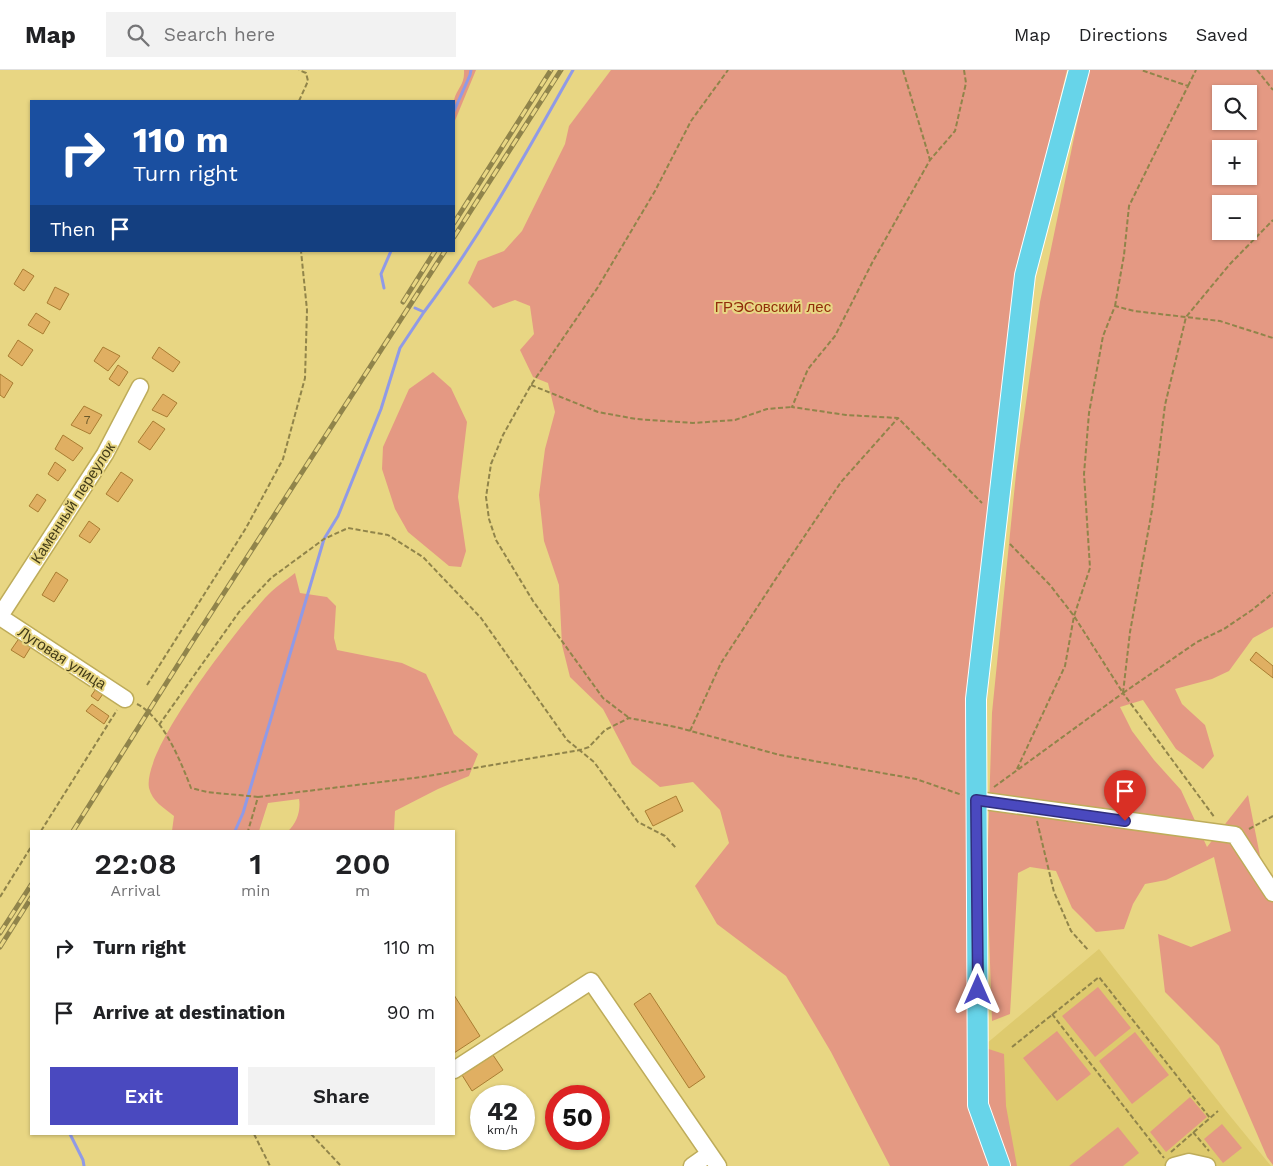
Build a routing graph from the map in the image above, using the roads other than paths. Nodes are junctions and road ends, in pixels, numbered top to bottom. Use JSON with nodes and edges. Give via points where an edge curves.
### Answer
{"nodes":[{"id":1,"x":1079,"y":70,"type":"edge"},
{"id":2,"x":140,"y":386,"type":"dead end"},
{"id":3,"x":0,"y":616,"type":"edge"},
{"id":4,"x":125,"y":699,"type":"road end"},
{"id":5,"x":976,"y":800,"type":"junction"},
{"id":6,"x":1273,"y":893,"type":"edge"},
{"id":7,"x":455,"y":1069,"type":"edge"},
{"id":8,"x":1208,"y":1159,"type":"edge"},
{"id":9,"x":714,"y":1160,"type":"edge"},
{"id":10,"x":1168,"y":1162,"type":"edge"},
{"id":11,"x":692,"y":1166,"type":"edge"},
{"id":12,"x":1000,"y":1166,"type":"edge"}],
"edges":[{"from":1,"to":5,"type":"main road","via":[[1025,274],[976,699]]},
{"from":2,"to":3,"type":"street","name":"Каменный переулок","via":[[105,454]]},
{"from":3,"to":4,"type":"street","name":"Луговая улица"},
{"from":5,"to":6,"type":"street","via":[[1235,835]]},
{"from":5,"to":12,"type":"main road","via":[[978,1104]]},
{"from":7,"to":9,"type":"street","via":[[591,981]]},
{"from":8,"to":10,"type":"street"},
{"from":9,"to":11,"type":"street"}]}
